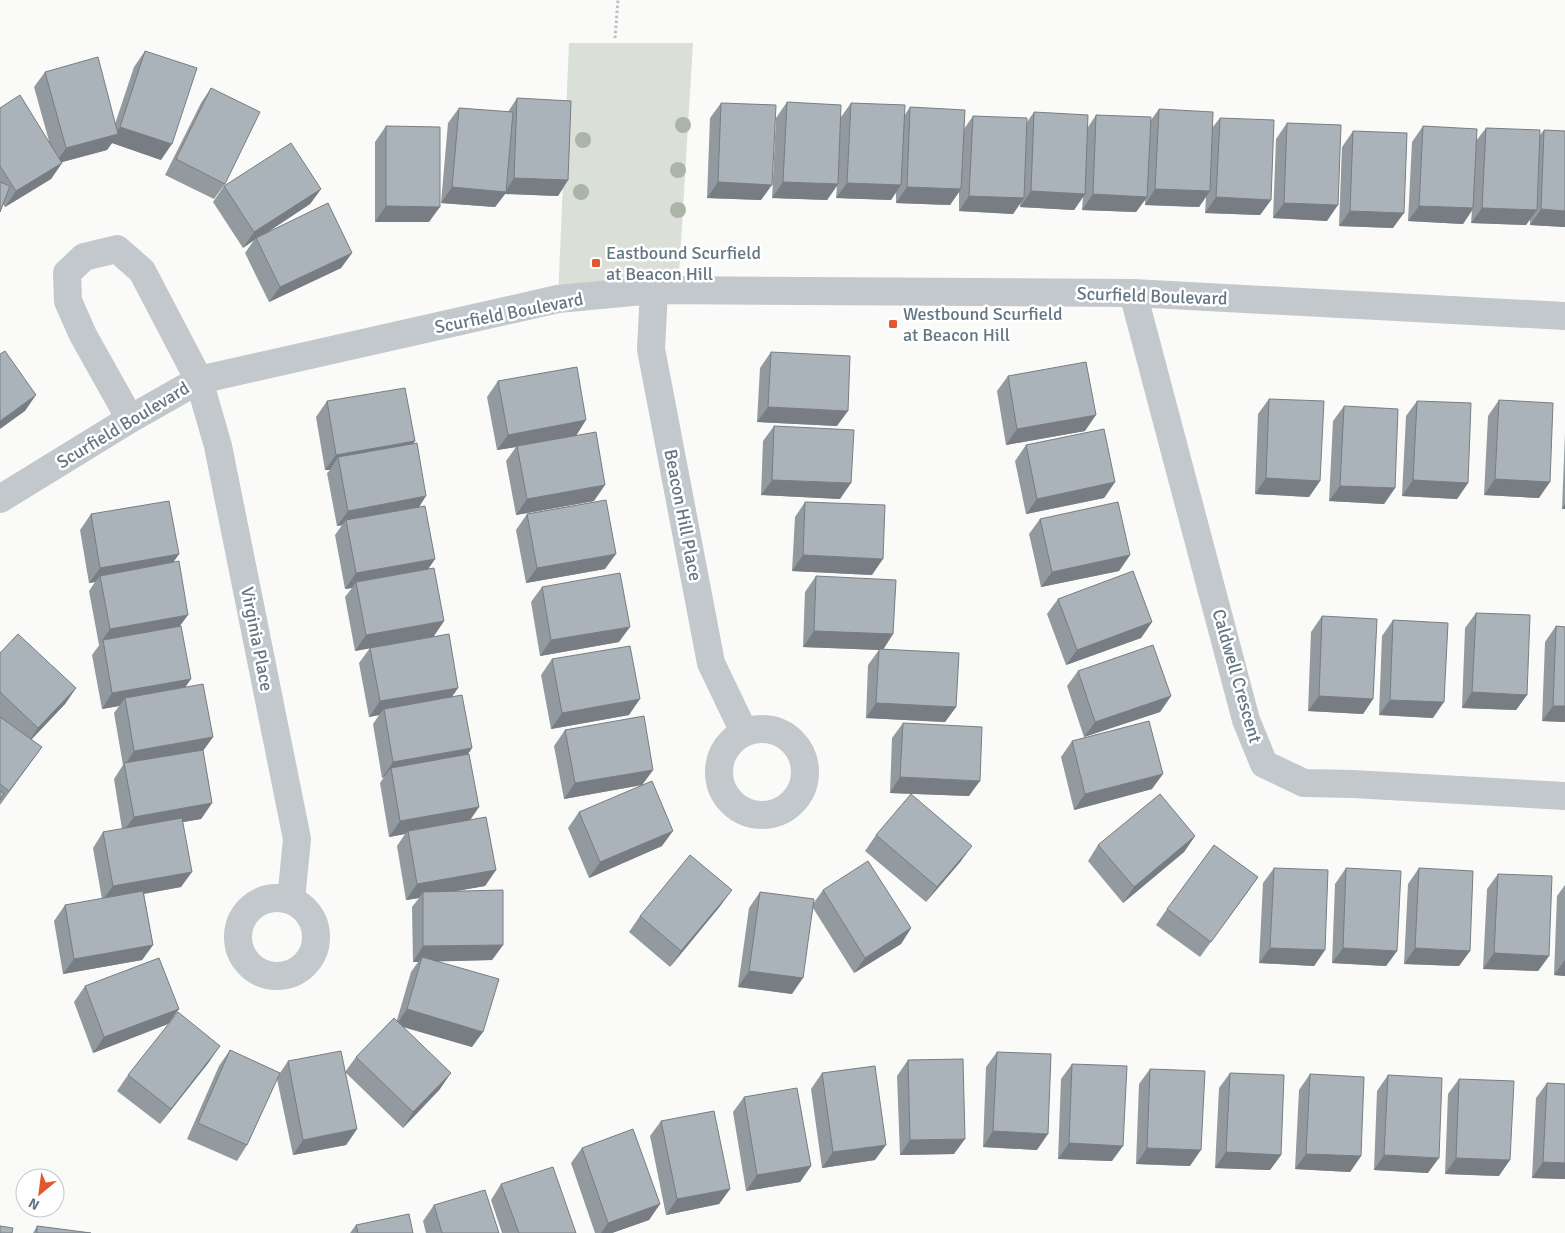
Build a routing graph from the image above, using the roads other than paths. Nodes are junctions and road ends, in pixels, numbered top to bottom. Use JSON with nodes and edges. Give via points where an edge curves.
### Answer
{"nodes":[{"id":1,"x":654,"y":290,"type":"junction"},
{"id":2,"x":1133,"y":293,"type":"junction"},
{"id":3,"x":1565,"y":316,"type":"edge"},
{"id":4,"x":199,"y":380,"type":"junction"},
{"id":5,"x":130,"y":419,"type":"junction"},
{"id":6,"x":0,"y":499,"type":"edge"},
{"id":7,"x":744,"y":732,"type":"dead end"},
{"id":8,"x":1565,"y":796,"type":"edge"},
{"id":9,"x":291,"y":900,"type":"dead end"}],
"edges":[{"from":1,"to":2,"type":"street","name":"Scurfield Boulevard"},
{"from":1,"to":4,"type":"street","name":"Scurfield Boulevard","via":[[558,299]]},
{"from":1,"to":7,"type":"street","name":"Beacon Hill Place","via":[[651,349],[711,664]]},
{"from":2,"to":3,"type":"street","name":"Scurfield Boulevard"},
{"from":2,"to":8,"type":"street","name":"Caldwell Crescent","via":[[1246,720],[1264,764],[1304,783]]},
{"from":4,"to":5,"type":"street","name":"Scurfield Boulevard"},
{"from":4,"to":5,"type":"street","name":"Virginia Place","via":[[142,271],[117,249],[84,257],[67,273],[68,302]]},
{"from":4,"to":9,"type":"street","name":"Virginia Place","via":[[218,446],[297,839]]},
{"from":5,"to":6,"type":"street","name":"Scurfield Boulevard"}]}
